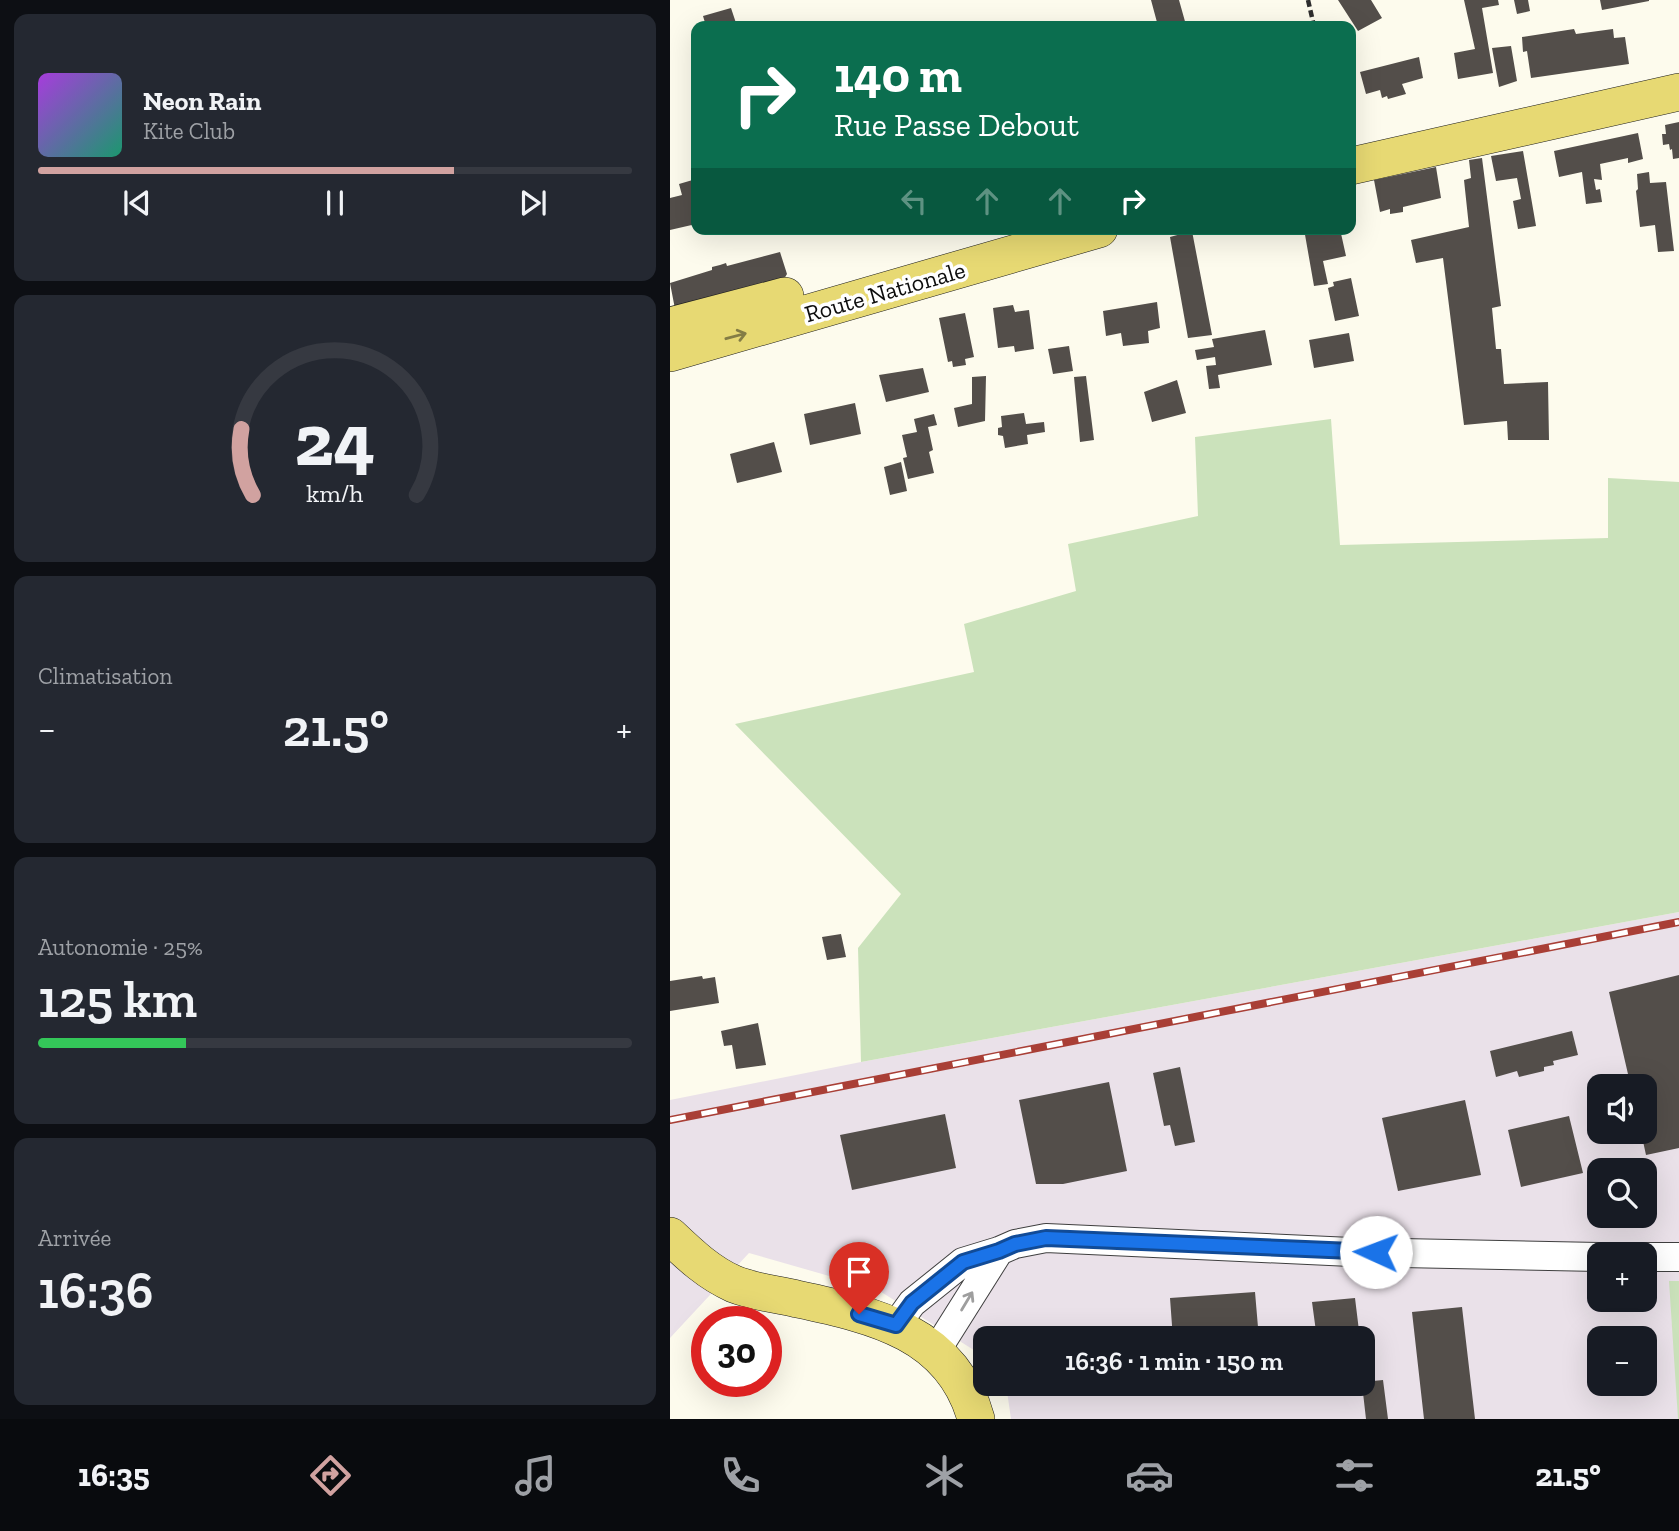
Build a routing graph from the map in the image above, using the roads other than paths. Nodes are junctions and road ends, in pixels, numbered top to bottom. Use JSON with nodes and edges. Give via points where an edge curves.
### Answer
{"nodes":[{"id":1,"x":1679,"y":92,"type":"edge"},
{"id":2,"x":1356,"y":165,"type":"edge"},
{"id":3,"x":1066,"y":235,"type":"edge"},
{"id":4,"x":1077,"y":235,"type":"edge"},
{"id":5,"x":670,"y":326,"type":"edge"},
{"id":6,"x":670,"y":354,"type":"edge"},
{"id":7,"x":670,"y":1236,"type":"edge"},
{"id":8,"x":999,"y":1251,"type":"junction"},
{"id":9,"x":1587,"y":1256,"type":"edge"},
{"id":10,"x":1657,"y":1257,"type":"edge"},
{"id":11,"x":1679,"y":1257,"type":"edge"},
{"id":12,"x":896,"y":1325,"type":"junction"},
{"id":13,"x":936,"y":1351,"type":"junction"},
{"id":14,"x":976,"y":1419,"type":"edge"}],
"edges":[{"from":1,"to":2,"type":"main road"},
{"from":3,"to":5,"type":"main road","name":"Route Nationale","via":[[910,264]]},
{"from":6,"to":4,"type":"main road","name":"Route Nationale","one_way":true},
{"from":7,"to":12,"type":"main road","via":[[703,1266],[734,1283]]},
{"from":8,"to":9,"type":"street","via":[[1046,1238],[1351,1252]]},
{"from":8,"to":12,"type":"street","via":[[963,1262],[912,1303]]},
{"from":13,"to":8,"type":"street","one_way":true},
{"from":10,"to":11,"type":"street"},
{"from":12,"to":13,"type":"main road"},
{"from":13,"to":14,"type":"main road","via":[[953,1369]]}]}
